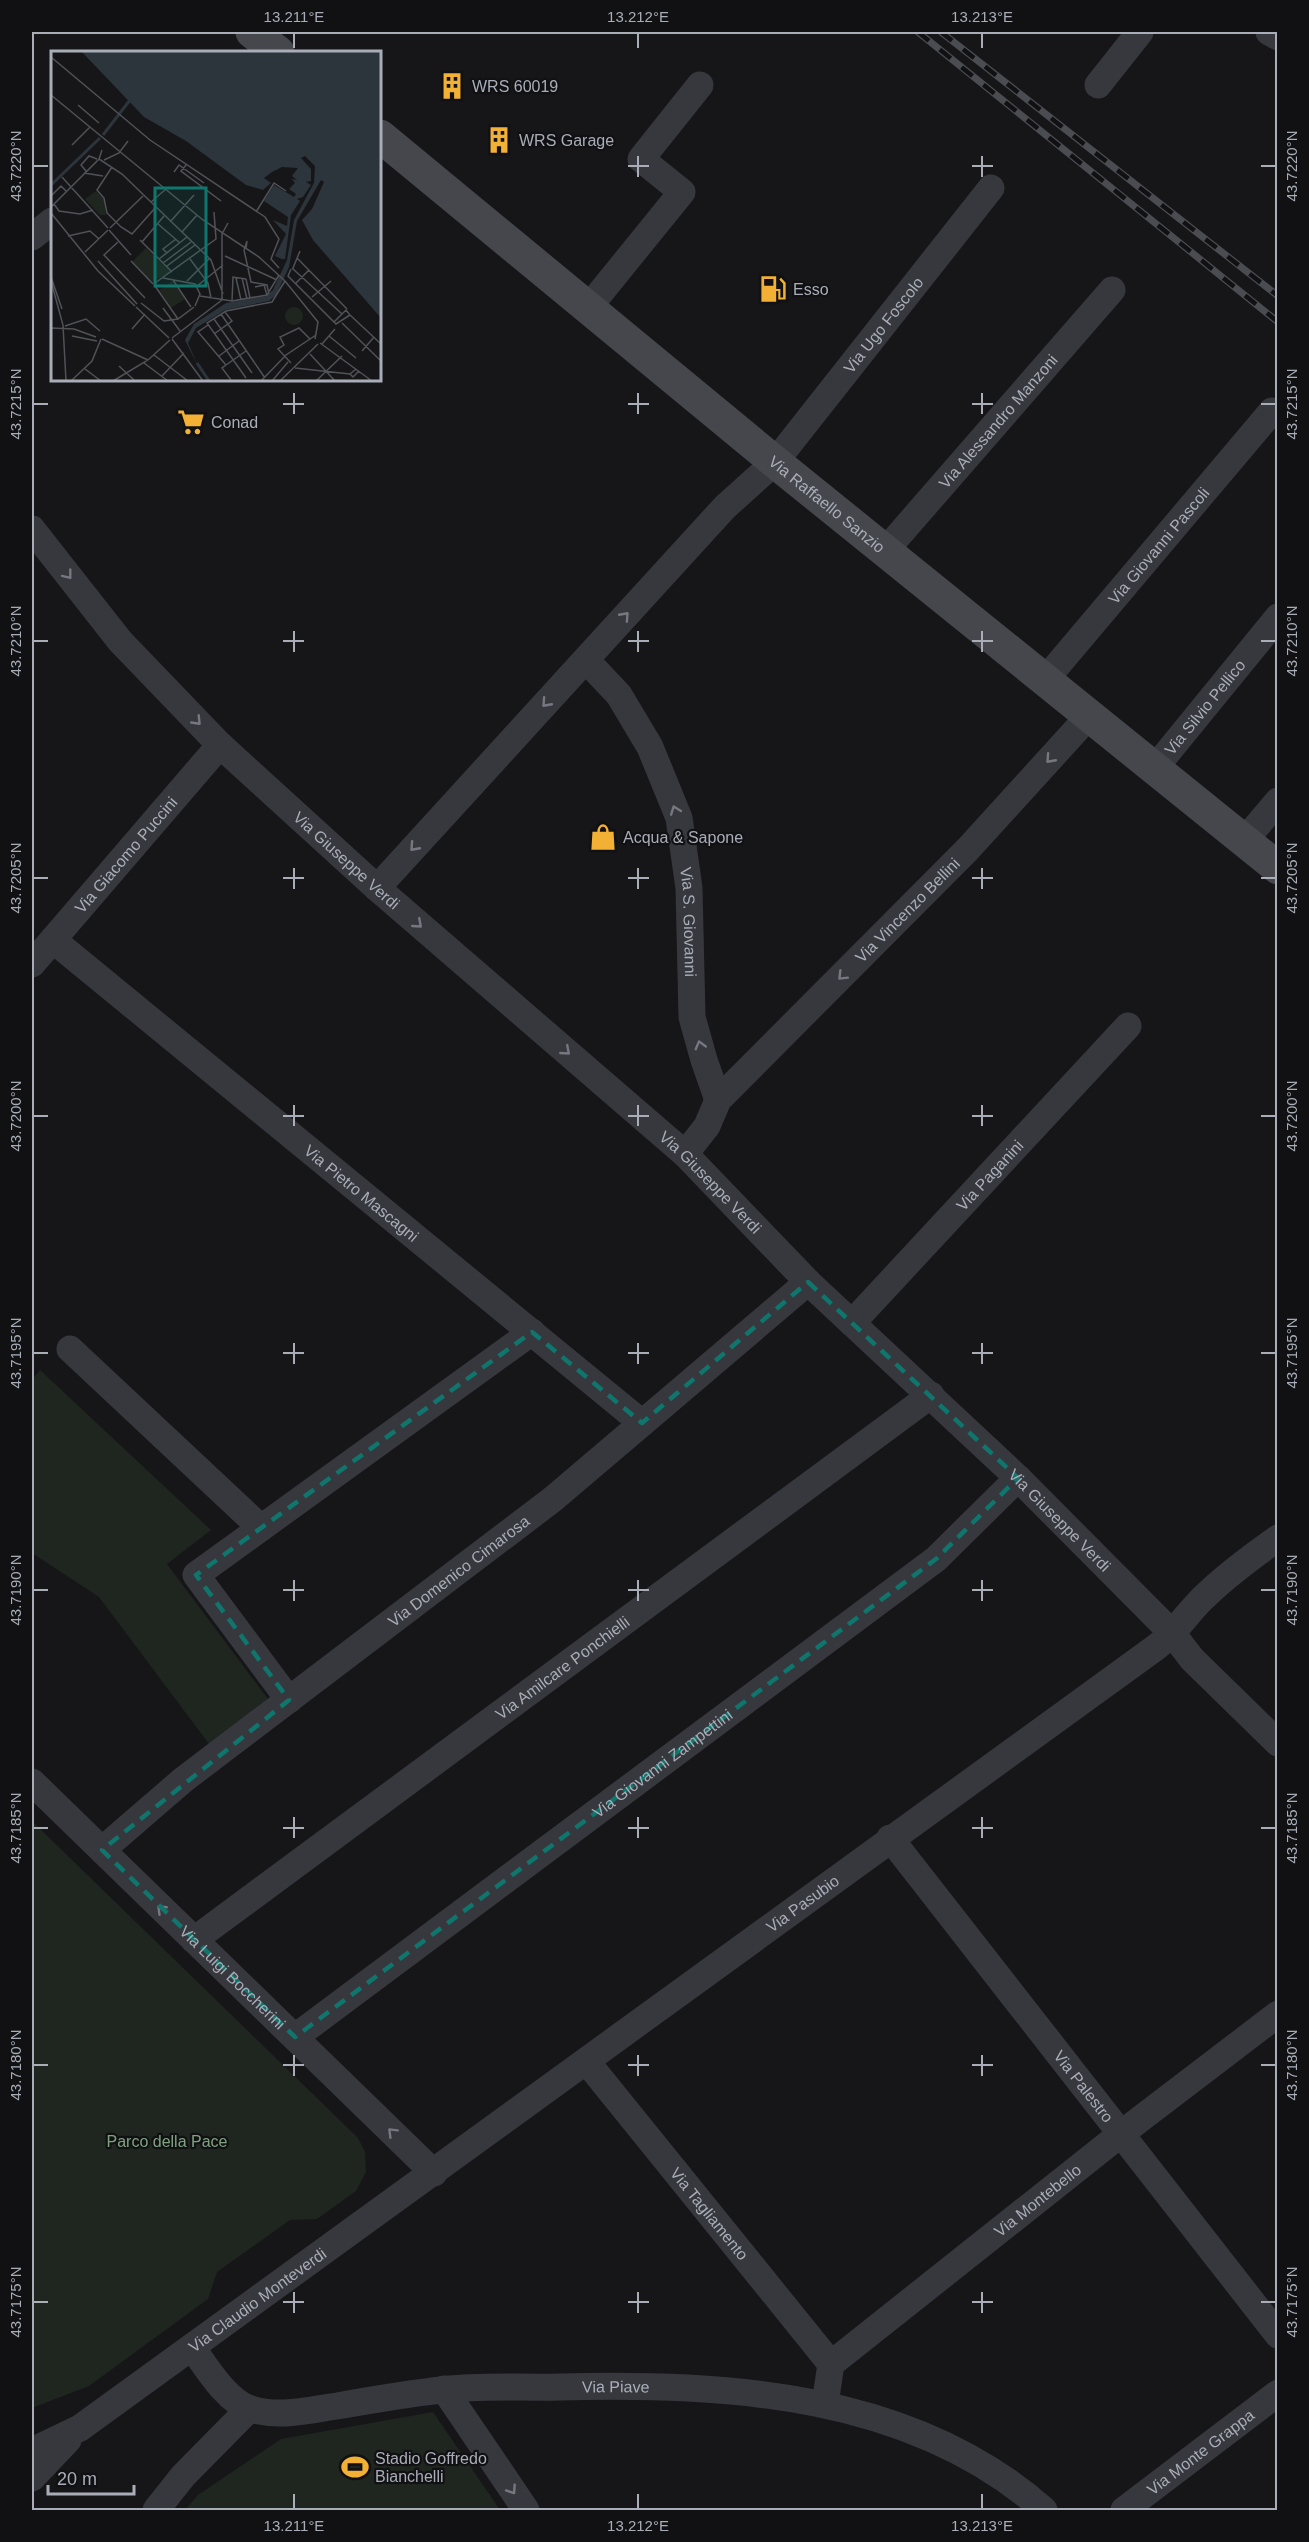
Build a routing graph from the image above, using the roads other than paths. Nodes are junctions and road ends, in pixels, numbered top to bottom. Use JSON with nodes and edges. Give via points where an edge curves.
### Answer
{"nodes":[{"id":1,"x":1140,"y":32,"type":"edge"},
{"id":2,"x":1269,"y":32,"type":"edge"},
{"id":3,"x":1278,"y":38,"type":"edge"},
{"id":4,"x":700,"y":85,"type":"dead end"},
{"id":5,"x":1098,"y":85,"type":"dead end"},
{"id":6,"x":381,"y":137,"type":"edge"},
{"id":7,"x":990,"y":188,"type":"dead end"},
{"id":8,"x":51,"y":222,"type":"edge"},
{"id":9,"x":32,"y":237,"type":"edge"},
{"id":10,"x":1112,"y":290,"type":"dead end"},
{"id":11,"x":588,"y":308,"type":"junction"},
{"id":12,"x":1272,"y":411,"type":"dead end"},
{"id":13,"x":775,"y":462,"type":"junction"},
{"id":14,"x":32,"y":530,"type":"edge"},
{"id":15,"x":885,"y":551,"type":"junction"},
{"id":16,"x":1278,"y":617,"type":"edge"},
{"id":17,"x":586,"y":660,"type":"junction"},
{"id":18,"x":1045,"y":680,"type":"junction"},
{"id":19,"x":1089,"y":716,"type":"junction"},
{"id":20,"x":220,"y":745,"type":"junction"},
{"id":21,"x":1154,"y":769,"type":"junction"},
{"id":22,"x":1278,"y":801,"type":"edge"},
{"id":23,"x":1244,"y":841,"type":"junction"},
{"id":24,"x":1278,"y":868,"type":"edge"},
{"id":25,"x":377,"y":888,"type":"junction"},
{"id":26,"x":53,"y":940,"type":"junction"},
{"id":27,"x":32,"y":964,"type":"edge"},
{"id":28,"x":1128,"y":1026,"type":"dead end"},
{"id":29,"x":718,"y":1100,"type":"junction"},
{"id":30,"x":685,"y":1154,"type":"junction"},
{"id":31,"x":808,"y":1282,"type":"junction"},
{"id":32,"x":852,"y":1323,"type":"junction"},
{"id":33,"x":532,"y":1332,"type":"junction"},
{"id":34,"x":70,"y":1349,"type":"dead end"},
{"id":35,"x":931,"y":1395,"type":"junction"},
{"id":36,"x":642,"y":1423,"type":"junction"},
{"id":37,"x":1018,"y":1478,"type":"junction"},
{"id":38,"x":261,"y":1528,"type":"junction"},
{"id":39,"x":1278,"y":1538,"type":"edge"},
{"id":40,"x":1172,"y":1633,"type":"junction"},
{"id":41,"x":289,"y":1700,"type":"junction"},
{"id":42,"x":1278,"y":1743,"type":"edge"},
{"id":43,"x":32,"y":1782,"type":"edge"},
{"id":44,"x":890,"y":1838,"type":"junction"},
{"id":45,"x":102,"y":1851,"type":"junction"},
{"id":46,"x":194,"y":1940,"type":"junction"},
{"id":47,"x":1278,"y":2014,"type":"edge"},
{"id":48,"x":296,"y":2037,"type":"junction"},
{"id":49,"x":587,"y":2062,"type":"junction"},
{"id":50,"x":1122,"y":2133,"type":"junction"},
{"id":51,"x":434,"y":2173,"type":"junction"},
{"id":52,"x":1278,"y":2334,"type":"edge"},
{"id":53,"x":192,"y":2347,"type":"junction"},
{"id":54,"x":831,"y":2364,"type":"junction"},
{"id":55,"x":444,"y":2389,"type":"junction"},
{"id":56,"x":1278,"y":2393,"type":"edge"},
{"id":57,"x":825,"y":2404,"type":"junction"},
{"id":58,"x":249,"y":2409,"type":"junction"},
{"id":59,"x":80,"y":2428,"type":"junction"},
{"id":60,"x":32,"y":2451,"type":"edge"},
{"id":61,"x":32,"y":2478,"type":"edge"},
{"id":62,"x":156,"y":2511,"type":"edge"},
{"id":63,"x":526,"y":2511,"type":"edge"},
{"id":64,"x":1044,"y":2511,"type":"edge"},
{"id":65,"x":1124,"y":2511,"type":"edge"}],
"edges":[{"from":1,"to":5,"type":"street"},
{"from":2,"to":3,"type":"street"},
{"from":4,"to":11,"type":"street","via":[[641,159],[682,192]]},
{"from":6,"to":11,"type":"main road","name":"Via Raffaello Sanzio"},
{"from":7,"to":13,"type":"street","name":"Via Ugo Foscolo"},
{"from":8,"to":9,"type":"street"},
{"from":10,"to":15,"type":"street","name":"Via Alessandro Manzoni"},
{"from":11,"to":13,"type":"main road","name":"Via Raffaello Sanzio"},
{"from":12,"to":18,"type":"street","name":"Via Giovanni Pascoli"},
{"from":13,"to":15,"type":"main road","name":"Via Raffaello Sanzio"},
{"from":17,"to":13,"type":"street","one_way":true,"via":[[725,507]]},
{"from":14,"to":20,"type":"street","name":"Via Giuseppe Verdi","one_way":true,"via":[[120,641]]},
{"from":15,"to":18,"type":"main road","name":"Via Raffaello Sanzio"},
{"from":16,"to":21,"type":"street","name":"Via Silvio Pellico"},
{"from":17,"to":25,"type":"street","one_way":true},
{"from":29,"to":17,"type":"street","name":"Via S. Giovanni","one_way":true,"via":[[692,1017],[689,888],[679,818],[650,747],[619,695]]},
{"from":18,"to":19,"type":"main road","name":"Via Raffaello Sanzio"},
{"from":19,"to":21,"type":"main road","name":"Via Raffaello Sanzio"},
{"from":19,"to":29,"type":"street","name":"Via Vincenzo Bellini","one_way":true,"via":[[968,849]]},
{"from":20,"to":25,"type":"street","name":"Via Giuseppe Verdi"},
{"from":20,"to":26,"type":"street","name":"Via Giacomo Puccini"},
{"from":21,"to":23,"type":"main road","name":"Via Raffaello Sanzio"},
{"from":22,"to":23,"type":"street"},
{"from":23,"to":24,"type":"main road","name":"Via Raffaello Sanzio"},
{"from":25,"to":30,"type":"street","name":"Via Giuseppe Verdi","one_way":true},
{"from":26,"to":27,"type":"street","name":"Via Giacomo Puccini"},
{"from":26,"to":33,"type":"street","name":"Via Pietro Mascagni"},
{"from":28,"to":32,"type":"street","name":"Via Paganini"},
{"from":29,"to":30,"type":"street","name":"Via Vincenzo Bellini","via":[[706,1126]]},
{"from":30,"to":31,"type":"street","name":"Via Giuseppe Verdi"},
{"from":31,"to":32,"type":"street","name":"Via Giuseppe Verdi"},
{"from":31,"to":36,"type":"street","name":"Via Domenico Cimarosa"},
{"from":32,"to":35,"type":"street","name":"Via Giuseppe Verdi"},
{"from":33,"to":36,"type":"street","name":"Via Pietro Mascagni"},
{"from":33,"to":38,"type":"street"},
{"from":34,"to":38,"type":"street"},
{"from":35,"to":37,"type":"street","name":"Via Giuseppe Verdi"},
{"from":35,"to":46,"type":"street","name":"Via Amilcare Ponchielli"},
{"from":36,"to":41,"type":"street","name":"Via Domenico Cimarosa","via":[[553,1499]]},
{"from":37,"to":40,"type":"street","name":"Via Giuseppe Verdi"},
{"from":37,"to":48,"type":"street","name":"Via Giovanni Zampettini","via":[[936,1559]]},
{"from":38,"to":41,"type":"street","via":[[196,1575]]},
{"from":39,"to":40,"type":"street","name":"Via Pasubio","via":[[1238,1566]]},
{"from":40,"to":42,"type":"street","name":"Via Giuseppe Verdi","via":[[1192,1659]]},
{"from":40,"to":44,"type":"street","name":"Via Pasubio"},
{"from":41,"to":45,"type":"street","name":"Via Domenico Cimarosa","via":[[183,1780]]},
{"from":43,"to":45,"type":"street","name":"Via Luigi Boccherini"},
{"from":44,"to":49,"type":"street","name":"Via Pasubio"},
{"from":44,"to":50,"type":"street","name":"Via Palestro"},
{"from":46,"to":45,"type":"street","name":"Via Luigi Boccherini","one_way":true},
{"from":46,"to":48,"type":"street","name":"Via Luigi Boccherini"},
{"from":47,"to":50,"type":"street","name":"Via Montebello"},
{"from":51,"to":48,"type":"street","name":"Via Luigi Boccherini","one_way":true},
{"from":49,"to":51,"type":"street","name":"Via Pasubio"},
{"from":49,"to":54,"type":"street","name":"Via Tagliamento"},
{"from":50,"to":52,"type":"street","name":"Via Palestro"},
{"from":50,"to":54,"type":"street","name":"Via Montebello"},
{"from":51,"to":53,"type":"street","name":"Via Claudio Monteverdi"},
{"from":53,"to":58,"type":"street","name":"Via Piave","via":[[223,2389]]},
{"from":53,"to":59,"type":"street","name":"Via Claudio Monteverdi"},
{"from":54,"to":57,"type":"street"},
{"from":55,"to":57,"type":"street","name":"Via Piave","via":[[604,2386],[766,2394]]},
{"from":55,"to":58,"type":"street","name":"Via Piave","via":[[279,2414]]},
{"from":55,"to":63,"type":"street","one_way":true},
{"from":56,"to":65,"type":"street","name":"Via Monte Grappa"},
{"from":57,"to":64,"type":"street","name":"Via Piave","via":[[883,2420],[958,2452],[1018,2487]]},
{"from":58,"to":62,"type":"street","via":[[183,2476]]},
{"from":59,"to":60,"type":"street","name":"Via Claudio Monteverdi"},
{"from":59,"to":61,"type":"street","name":"Via Claudio Monteverdi"}]}
